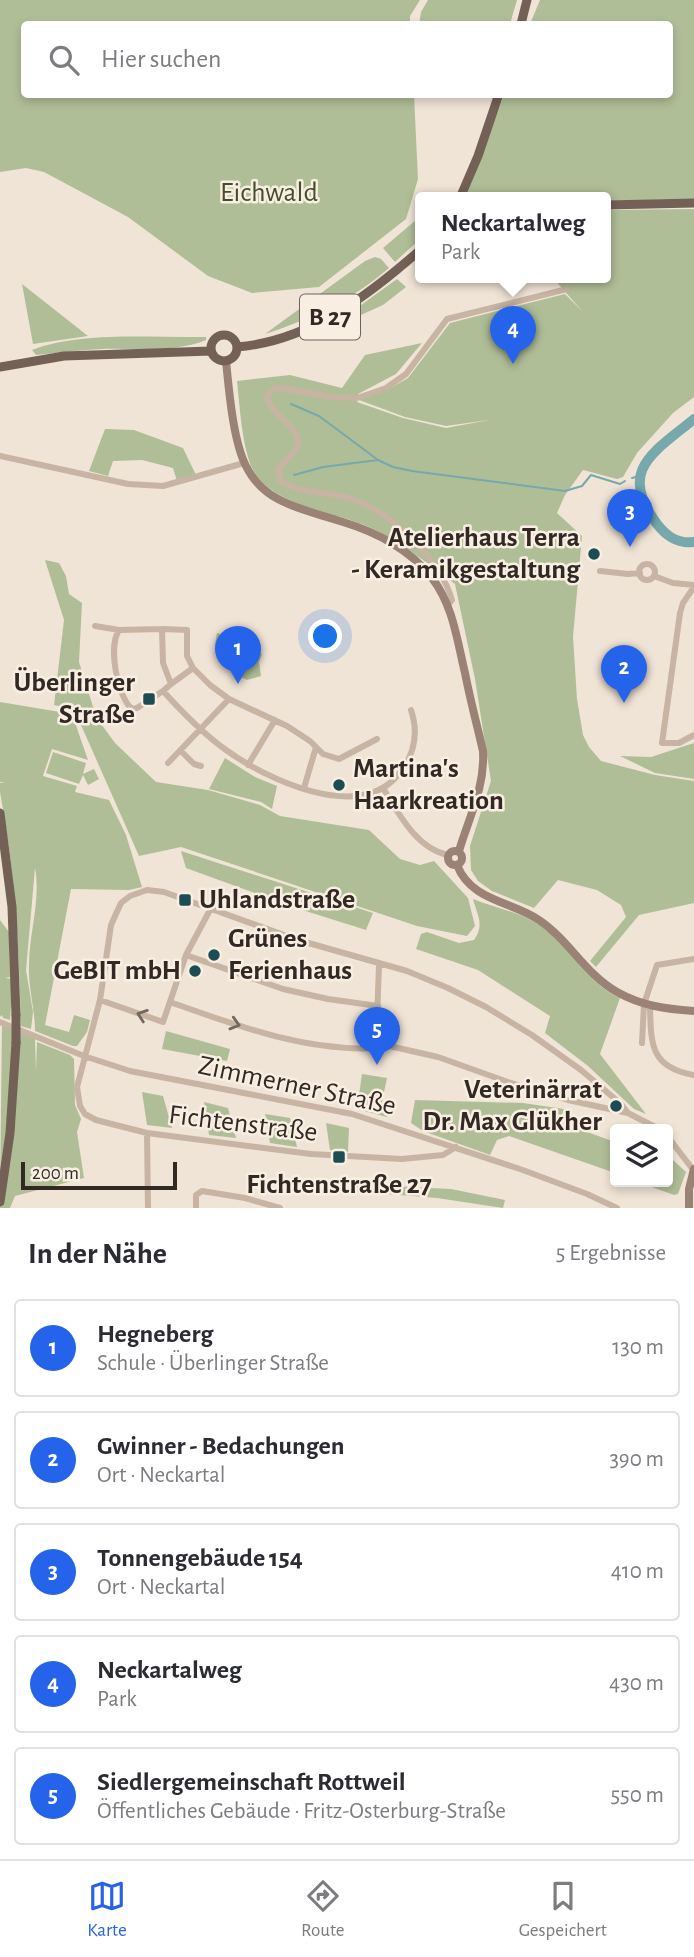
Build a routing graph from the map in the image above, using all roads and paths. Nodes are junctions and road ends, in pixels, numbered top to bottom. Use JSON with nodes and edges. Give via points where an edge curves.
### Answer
{"nodes":[{"id":1,"x":527,"y":0,"type":"edge"},
{"id":2,"x":522,"y":21,"type":"edge"},
{"id":3,"x":498,"y":98,"type":"edge"},
{"id":4,"x":463,"y":192,"type":"edge"},
{"id":5,"x":694,"y":203,"type":"edge"},
{"id":6,"x":611,"y":205,"type":"edge"},
{"id":7,"x":415,"y":254,"type":"edge"},
{"id":8,"x":567,"y":289,"type":"dead end"},
{"id":9,"x":237,"y":346,"type":"junction"},
{"id":10,"x":211,"y":351,"type":"junction"},
{"id":11,"x":226,"y":361,"type":"junction"},
{"id":12,"x":0,"y":367,"type":"edge"},
{"id":13,"x":0,"y":456,"type":"edge"},
{"id":14,"x":244,"y":463,"type":"junction"},
{"id":15,"x":600,"y":571,"type":"dead end"},
{"id":16,"x":640,"y":573,"type":"junction"},
{"id":17,"x":654,"y":576,"type":"junction"},
{"id":18,"x":694,"y":586,"type":"edge"},
{"id":19,"x":448,"y":606,"type":"junction"},
{"id":20,"x":95,"y":626,"type":"dead end"},
{"id":21,"x":162,"y":629,"type":"junction"},
{"id":22,"x":120,"y":630,"type":"junction"},
{"id":23,"x":193,"y":668,"type":"junction"},
{"id":24,"x":171,"y":684,"type":"junction"},
{"id":25,"x":163,"y":691,"type":"junction"},
{"id":26,"x":229,"y":699,"type":"junction"},
{"id":27,"x":411,"y":710,"type":"dead end"},
{"id":28,"x":275,"y":720,"type":"junction"},
{"id":29,"x":201,"y":730,"type":"junction"},
{"id":30,"x":693,"y":737,"type":"edge"},
{"id":31,"x":377,"y":739,"type":"dead end"},
{"id":32,"x":316,"y":747,"type":"junction"},
{"id":33,"x":181,"y":751,"type":"junction"},
{"id":34,"x":168,"y":763,"type":"dead end"},
{"id":35,"x":248,"y":765,"type":"junction"},
{"id":36,"x":201,"y":766,"type":"dead end"},
{"id":37,"x":304,"y":788,"type":"junction"},
{"id":38,"x":383,"y":788,"type":"junction"},
{"id":39,"x":0,"y":813,"type":"edge"},
{"id":40,"x":458,"y":851,"type":"junction"},
{"id":41,"x":448,"y":855,"type":"junction"},
{"id":42,"x":457,"y":865,"type":"junction"},
{"id":43,"x":211,"y":908,"type":"junction"},
{"id":44,"x":186,"y":955,"type":"junction"},
{"id":45,"x":694,"y":959,"type":"edge"},
{"id":46,"x":379,"y":965,"type":"junction"},
{"id":47,"x":100,"y":1000,"type":"junction"},
{"id":48,"x":170,"y":1003,"type":"junction"},
{"id":49,"x":647,"y":1005,"type":"junction"},
{"id":50,"x":378,"y":1006,"type":"junction"},
{"id":51,"x":694,"y":1011,"type":"edge"},
{"id":52,"x":0,"y":1022,"type":"edge"},
{"id":53,"x":642,"y":1043,"type":"dead end"},
{"id":54,"x":376,"y":1046,"type":"junction"},
{"id":55,"x":84,"y":1056,"type":"junction"},
{"id":56,"x":693,"y":1075,"type":"edge"},
{"id":57,"x":628,"y":1113,"type":"junction"},
{"id":58,"x":649,"y":1124,"type":"edge"},
{"id":59,"x":147,"y":1133,"type":"junction"},
{"id":60,"x":673,"y":1144,"type":"edge"},
{"id":61,"x":456,"y":1147,"type":"junction"},
{"id":62,"x":694,"y":1171,"type":"edge"},
{"id":63,"x":250,"y":1199,"type":"junction"},
{"id":64,"x":0,"y":1202,"type":"edge"},
{"id":65,"x":148,"y":1208,"type":"edge"},
{"id":66,"x":196,"y":1208,"type":"edge"},
{"id":67,"x":249,"y":1208,"type":"edge"},
{"id":68,"x":280,"y":1208,"type":"edge"},
{"id":69,"x":617,"y":1208,"type":"edge"},
{"id":70,"x":688,"y":1208,"type":"edge"}],
"edges":[{"from":1,"to":2,"type":"main road"},
{"from":3,"to":4,"type":"main road"},
{"from":5,"to":6,"type":"main road"},
{"from":7,"to":9,"type":"main road","number":"B 27","via":[[344,309],[287,335]]},
{"from":8,"to":19,"type":"street","via":[[447,319],[406,374],[386,388],[357,398],[282,388],[267,395],[273,410],[298,436],[296,450],[278,469],[280,480],[294,488],[353,499],[394,524],[445,580],[452,600]]},
{"from":9,"to":10,"type":"main road","via":[[234,339],[222,335],[215,339]]},
{"from":9,"to":11,"type":"main road","via":[[235,356]]},
{"from":10,"to":11,"type":"main road"},
{"from":10,"to":12,"type":"main road","via":[[43,358]]},
{"from":11,"to":14,"type":"street"},
{"from":13,"to":14,"type":"street","via":[[128,484],[163,486]]},
{"from":14,"to":19,"type":"street","via":[[258,485],[277,500],[346,523],[398,547],[432,577]]},
{"from":15,"to":16,"type":"street"},
{"from":16,"to":17,"type":"street","via":[[646,579]]},
{"from":16,"to":17,"type":"street","via":[[642,566],[650,565]]},
{"from":17,"to":18,"type":"street"},
{"from":18,"to":30,"type":"street","via":[[680,613],[662,743]]},
{"from":19,"to":40,"type":"street","via":[[484,766],[478,799]]},
{"from":20,"to":22,"type":"street"},
{"from":21,"to":22,"type":"street"},
{"from":21,"to":23,"type":"street","via":[[187,630],[187,656]]},
{"from":21,"to":24,"type":"street","via":[[163,663]]},
{"from":22,"to":25,"type":"street","via":[[114,663],[128,706],[136,708]]},
{"from":23,"to":24,"type":"street"},
{"from":23,"to":26,"type":"street"},
{"from":24,"to":25,"type":"street"},
{"from":25,"to":29,"type":"street"},
{"from":26,"to":28,"type":"street"},
{"from":26,"to":29,"type":"street"},
{"from":27,"to":38,"type":"street","via":[[415,729],[412,752],[407,764]]},
{"from":28,"to":32,"type":"street"},
{"from":28,"to":35,"type":"street"},
{"from":29,"to":33,"type":"street"},
{"from":29,"to":35,"type":"street"},
{"from":31,"to":32,"type":"street","via":[[339,759]]},
{"from":32,"to":37,"type":"street"},
{"from":33,"to":34,"type":"street"},
{"from":33,"to":36,"type":"street"},
{"from":35,"to":37,"type":"street"},
{"from":37,"to":38,"type":"street","via":[[348,797]]},
{"from":38,"to":41,"type":"street","via":[[413,834],[430,849]]},
{"from":39,"to":64,"type":"main road","bridge":true,"via":[[12,907],[16,1016],[10,1133]]},
{"from":40,"to":41,"type":"street"},
{"from":40,"to":42,"type":"street","via":[[462,860]]},
{"from":41,"to":42,"type":"street","via":[[450,864]]},
{"from":42,"to":49,"type":"street","via":[[468,884],[540,920],[594,976]]},
{"from":43,"to":44,"type":"street"},
{"from":43,"to":46,"type":"street"},
{"from":43,"to":47,"type":"street","via":[[147,890],[121,903],[111,925]]},
{"from":44,"to":48,"type":"street"},
{"from":44,"to":50,"type":"street","via":[[283,989]]},
{"from":45,"to":49,"type":"street","via":[[657,965]]},
{"from":46,"to":50,"type":"street"},
{"from":46,"to":57,"type":"street","via":[[420,975],[486,1007],[580,1070]]},
{"from":48,"to":47,"type":"street","one_way":true,"via":[[163,1022]]},
{"from":47,"to":55,"type":"street"},
{"from":48,"to":54,"type":"street","one_way":true,"via":[[311,1043],[342,1048]]},
{"from":49,"to":51,"type":"street"},
{"from":49,"to":53,"type":"street"},
{"from":49,"to":56,"type":"street","via":[[656,1055],[672,1068]]},
{"from":50,"to":54,"type":"street"},
{"from":52,"to":55,"type":"street","name":"Zimmerner Straße"},
{"from":54,"to":57,"type":"street","via":[[438,1057],[510,1083]]},
{"from":55,"to":59,"type":"street","name":"Fichtenstraße","via":[[78,1097],[85,1114]]},
{"from":55,"to":61,"type":"street","name":"Zimmerner Straße","via":[[150,1076],[352,1114]]},
{"from":57,"to":58,"type":"street"},
{"from":59,"to":61,"type":"street","name":"Fichtenstraße","via":[[351,1158],[438,1156]]},
{"from":59,"to":65,"type":"street"},
{"from":60,"to":62,"type":"street"},
{"from":61,"to":69,"type":"street","name":"Zimmerner Straße"},
{"from":62,"to":70,"type":"street"},
{"from":63,"to":66,"type":"street","via":[[198,1192]]},
{"from":63,"to":67,"type":"street"},
{"from":63,"to":68,"type":"street"}]}
